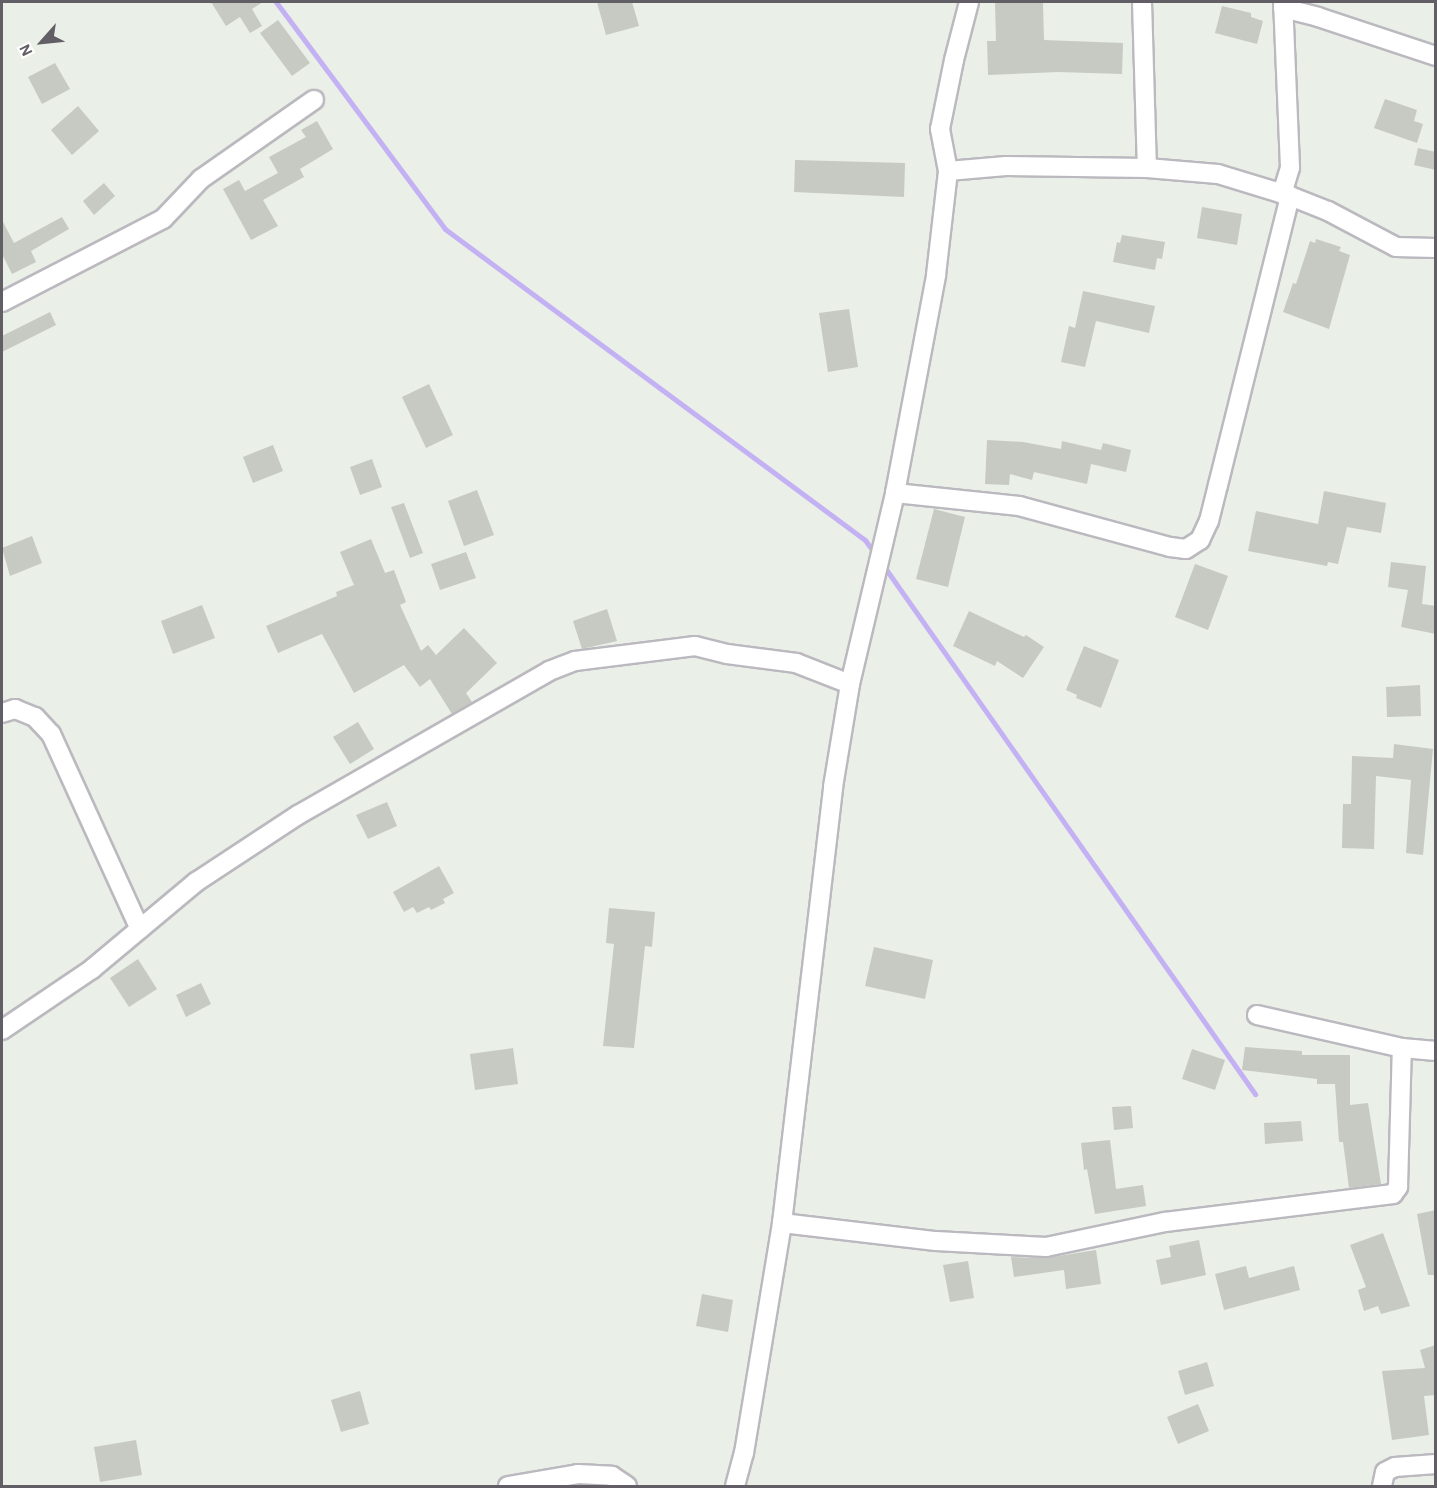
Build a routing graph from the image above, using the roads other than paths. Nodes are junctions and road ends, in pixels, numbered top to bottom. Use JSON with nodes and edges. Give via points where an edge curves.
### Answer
{"nodes":[{"id":1,"x":969,"y":2,"type":"edge"},
{"id":2,"x":1142,"y":2,"type":"edge"},
{"id":3,"x":1283,"y":5,"type":"edge"},
{"id":4,"x":1436,"y":56,"type":"edge"},
{"id":5,"x":314,"y":100,"type":"dead end"},
{"id":6,"x":1146,"y":168,"type":"junction"},
{"id":7,"x":948,"y":171,"type":"junction"},
{"id":8,"x":1286,"y":195,"type":"junction"},
{"id":9,"x":1436,"y":248,"type":"edge"},
{"id":10,"x":2,"y":302,"type":"edge"},
{"id":11,"x":895,"y":493,"type":"junction"},
{"id":12,"x":850,"y":684,"type":"junction"},
{"id":13,"x":2,"y":713,"type":"edge"},
{"id":14,"x":140,"y":929,"type":"junction"},
{"id":15,"x":1257,"y":1015,"type":"dead end"},
{"id":16,"x":2,"y":1030,"type":"edge"},
{"id":17,"x":1402,"y":1048,"type":"junction"},
{"id":18,"x":1436,"y":1051,"type":"edge"},
{"id":19,"x":783,"y":1223,"type":"junction"},
{"id":20,"x":926,"y":1233,"type":"dead end"},
{"id":21,"x":1436,"y":1464,"type":"edge"},
{"id":22,"x":508,"y":1486,"type":"edge"},
{"id":23,"x":627,"y":1486,"type":"edge"},
{"id":24,"x":735,"y":1486,"type":"edge"},
{"id":25,"x":1382,"y":1486,"type":"edge"}],
"edges":[{"from":1,"to":7,"type":"street","via":[[940,129]]},
{"from":2,"to":6,"type":"street"},
{"from":3,"to":4,"type":"street"},
{"from":3,"to":8,"type":"street","via":[[1290,167]]},
{"from":5,"to":10,"type":"street","via":[[201,179],[163,219]]},
{"from":6,"to":7,"type":"street","via":[[1006,166]]},
{"from":6,"to":8,"type":"street","via":[[1218,174]]},
{"from":7,"to":11,"type":"street","via":[[936,275]]},
{"from":8,"to":9,"type":"street","via":[[1349,221],[1396,248]]},
{"from":8,"to":11,"type":"street","via":[[1209,521],[1200,540],[1186,549],[1170,547],[1019,506]]},
{"from":11,"to":12,"type":"street"},
{"from":12,"to":14,"type":"street","via":[[796,663],[695,646],[575,661],[549,671],[298,815],[196,882]]},
{"from":12,"to":19,"type":"street","via":[[828,822]]},
{"from":13,"to":14,"type":"street","via":[[15,709],[35,717],[51,734]]},
{"from":14,"to":16,"type":"street","via":[[92,969]]},
{"from":15,"to":17,"type":"street"},
{"from":17,"to":18,"type":"street"},
{"from":17,"to":19,"type":"street","via":[[1398,1187],[1393,1194],[1165,1222],[1046,1247],[936,1241]]},
{"from":19,"to":20,"type":"street"},
{"from":19,"to":24,"type":"street"},
{"from":21,"to":25,"type":"street","via":[[1395,1467],[1385,1472]]},
{"from":22,"to":23,"type":"street","via":[[578,1474],[612,1476]]}]}
